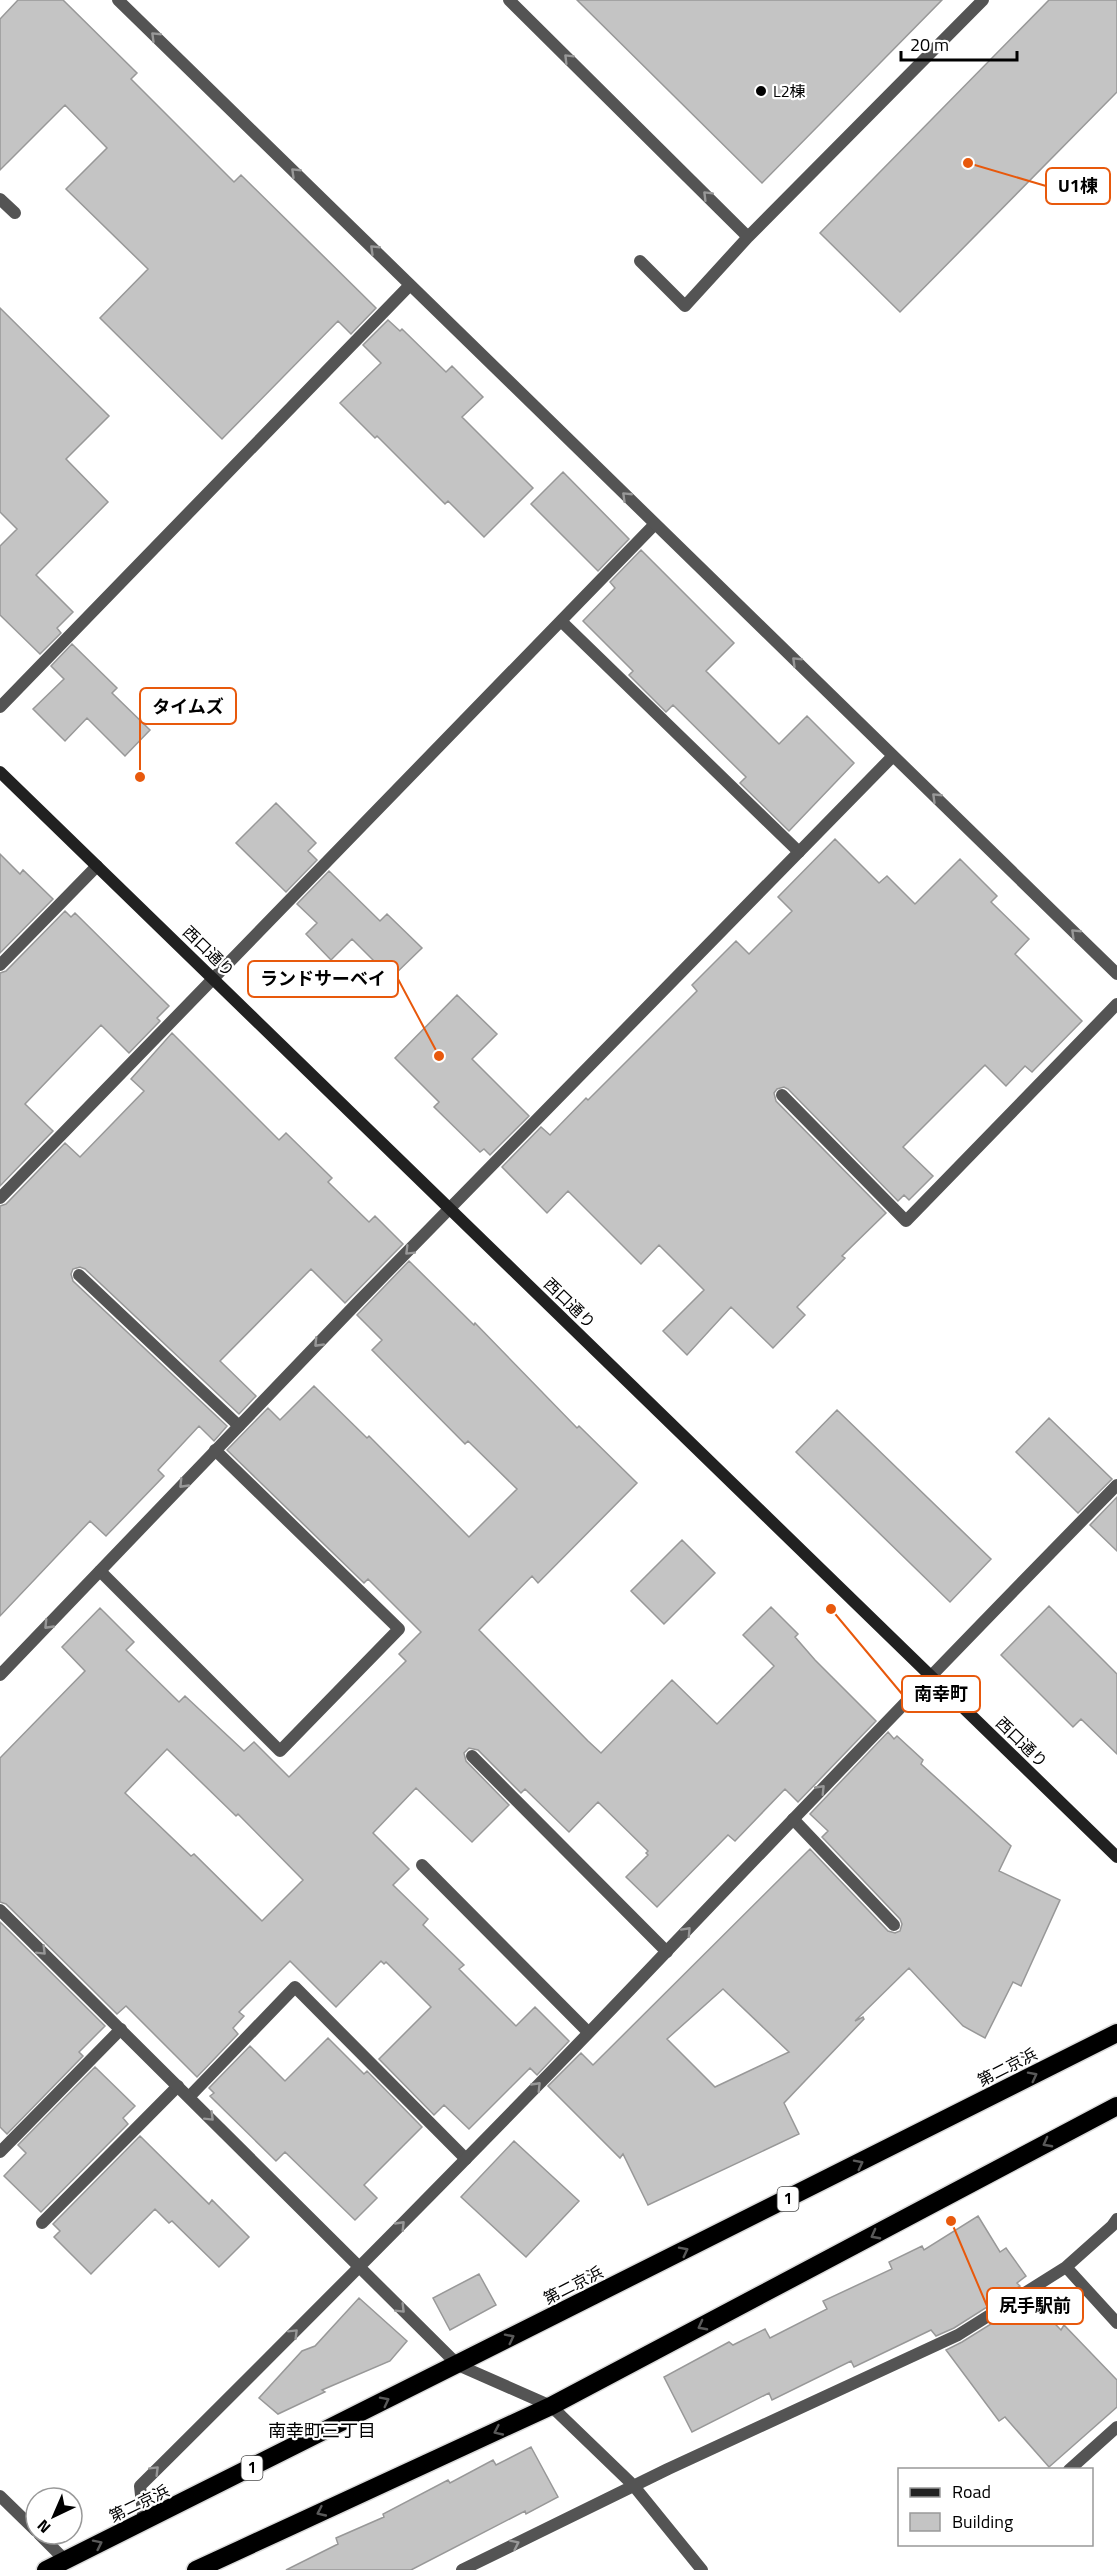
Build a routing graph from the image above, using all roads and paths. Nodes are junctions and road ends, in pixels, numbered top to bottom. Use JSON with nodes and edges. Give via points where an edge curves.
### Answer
{"nodes":[{"id":1,"x":118,"y":0,"type":"edge"},
{"id":2,"x":509,"y":0,"type":"edge"},
{"id":3,"x":983,"y":0,"type":"edge"},
{"id":4,"x":0,"y":199,"type":"edge"},
{"id":5,"x":15,"y":213,"type":"dead end"},
{"id":6,"x":748,"y":237,"type":"junction"},
{"id":7,"x":640,"y":261,"type":"dead end"},
{"id":8,"x":410,"y":285,"type":"junction"},
{"id":9,"x":655,"y":524,"type":"junction"},
{"id":10,"x":561,"y":621,"type":"junction"},
{"id":11,"x":0,"y":707,"type":"edge"},
{"id":12,"x":893,"y":756,"type":"junction"},
{"id":13,"x":0,"y":772,"type":"edge"},
{"id":14,"x":799,"y":852,"type":"junction"},
{"id":15,"x":97,"y":866,"type":"junction"},
{"id":16,"x":0,"y":965,"type":"edge"},
{"id":17,"x":1117,"y":974,"type":"edge"},
{"id":18,"x":213,"y":979,"type":"junction"},
{"id":19,"x":1117,"y":1004,"type":"edge"},
{"id":20,"x":782,"y":1095,"type":"dead end"},
{"id":21,"x":0,"y":1198,"type":"edge"},
{"id":22,"x":450,"y":1210,"type":"junction"},
{"id":23,"x":79,"y":1275,"type":"dead end"},
{"id":24,"x":239,"y":1426,"type":"junction"},
{"id":25,"x":215,"y":1450,"type":"junction"},
{"id":26,"x":1117,"y":1485,"type":"edge"},
{"id":27,"x":100,"y":1570,"type":"junction"},
{"id":28,"x":0,"y":1674,"type":"edge"},
{"id":29,"x":930,"y":1675,"type":"junction"},
{"id":30,"x":472,"y":1756,"type":"dead end"},
{"id":31,"x":793,"y":1819,"type":"junction"},
{"id":32,"x":1117,"y":1857,"type":"edge"},
{"id":33,"x":422,"y":1865,"type":"dead end"},
{"id":34,"x":0,"y":1910,"type":"edge"},
{"id":35,"x":894,"y":1925,"type":"dead end"},
{"id":36,"x":667,"y":1952,"type":"junction"},
{"id":37,"x":121,"y":2029,"type":"junction"},
{"id":38,"x":588,"y":2032,"type":"junction"},
{"id":39,"x":1117,"y":2033,"type":"edge"},
{"id":40,"x":178,"y":2086,"type":"junction"},
{"id":41,"x":189,"y":2097,"type":"junction"},
{"id":42,"x":1117,"y":2106,"type":"edge"},
{"id":43,"x":0,"y":2152,"type":"edge"},
{"id":44,"x":466,"y":2159,"type":"junction"},
{"id":45,"x":1117,"y":2220,"type":"edge"},
{"id":46,"x":42,"y":2223,"type":"dead end"},
{"id":47,"x":360,"y":2267,"type":"junction"},
{"id":48,"x":1066,"y":2267,"type":"junction"},
{"id":49,"x":1117,"y":2323,"type":"edge"},
{"id":50,"x":458,"y":2365,"type":"junction"},
{"id":51,"x":551,"y":2406,"type":"junction"},
{"id":52,"x":1117,"y":2427,"type":"edge"},
{"id":53,"x":1070,"y":2468,"type":"edge"},
{"id":54,"x":633,"y":2485,"type":"junction"},
{"id":55,"x":0,"y":2496,"type":"edge"},
{"id":56,"x":24,"y":2520,"type":"edge"},
{"id":57,"x":144,"y":2522,"type":"junction"},
{"id":58,"x":50,"y":2546,"type":"edge"},
{"id":59,"x":65,"y":2560,"type":"junction"},
{"id":60,"x":46,"y":2570,"type":"edge"},
{"id":61,"x":196,"y":2570,"type":"edge"},
{"id":62,"x":462,"y":2570,"type":"edge"},
{"id":63,"x":702,"y":2570,"type":"edge"}],
"edges":[{"from":8,"to":1,"type":"street","one_way":true},
{"from":6,"to":2,"type":"street","one_way":true},
{"from":3,"to":6,"type":"street"},
{"from":4,"to":5,"type":"street"},
{"from":6,"to":7,"type":"street","via":[[685,306]]},
{"from":9,"to":8,"type":"street","one_way":true},
{"from":8,"to":11,"type":"street"},
{"from":9,"to":10,"type":"street"},
{"from":12,"to":9,"type":"street","one_way":true},
{"from":10,"to":14,"type":"street"},
{"from":10,"to":18,"type":"street"},
{"from":12,"to":14,"type":"street"},
{"from":17,"to":12,"type":"street","one_way":true},
{"from":13,"to":15,"type":"main road","name":"西口通り"},
{"from":14,"to":22,"type":"street"},
{"from":15,"to":16,"type":"street"},
{"from":15,"to":18,"type":"main road","name":"西口通り"},
{"from":18,"to":21,"type":"street"},
{"from":18,"to":22,"type":"main road","name":"西口通り"},
{"from":19,"to":20,"type":"street","via":[[906,1221]]},
{"from":22,"to":24,"type":"street","one_way":true},
{"from":22,"to":29,"type":"main road","name":"西口通り"},
{"from":23,"to":24,"type":"street"},
{"from":24,"to":25,"type":"street"},
{"from":25,"to":27,"type":"street","one_way":true},
{"from":25,"to":27,"type":"street","via":[[399,1629],[280,1751]]},
{"from":26,"to":29,"type":"street"},
{"from":27,"to":28,"type":"street","one_way":true},
{"from":31,"to":29,"type":"street","one_way":true},
{"from":29,"to":32,"type":"main road","name":"西口通り"},
{"from":30,"to":36,"type":"street"},
{"from":31,"to":35,"type":"street"},
{"from":36,"to":31,"type":"street","one_way":true},
{"from":33,"to":38,"type":"street"},
{"from":34,"to":37,"type":"street","one_way":true},
{"from":36,"to":38,"type":"street"},
{"from":37,"to":40,"type":"street"},
{"from":37,"to":43,"type":"street"},
{"from":44,"to":38,"type":"street","one_way":true},
{"from":50,"to":39,"type":"highway","name":"第二京浜","number":"1","one_way":true},
{"from":40,"to":41,"type":"street"},
{"from":40,"to":46,"type":"street"},
{"from":41,"to":44,"type":"street","via":[[294,1987]]},
{"from":41,"to":47,"type":"street","one_way":true},
{"from":42,"to":51,"type":"highway","one_way":true},
{"from":47,"to":44,"type":"street","one_way":true},
{"from":45,"to":48,"type":"street"},
{"from":47,"to":50,"type":"street","one_way":true},
{"from":57,"to":47,"type":"street","one_way":true,"via":[[140,2486]]},
{"from":48,"to":49,"type":"street"},
{"from":48,"to":54,"type":"street","via":[[958,2335]]},
{"from":50,"to":51,"type":"street"},
{"from":57,"to":50,"type":"highway","name":"第二京浜","number":"1","one_way":true},
{"from":51,"to":54,"type":"street"},
{"from":51,"to":61,"type":"highway","one_way":true},
{"from":52,"to":53,"type":"street"},
{"from":62,"to":54,"type":"street","one_way":true},
{"from":54,"to":63,"type":"street"},
{"from":55,"to":56,"type":"street"},
{"from":59,"to":57,"type":"highway","name":"第二京浜","number":"1","one_way":true},
{"from":58,"to":59,"type":"street"},
{"from":59,"to":60,"type":"highway","name":"第二京浜","number":"1"}]}
